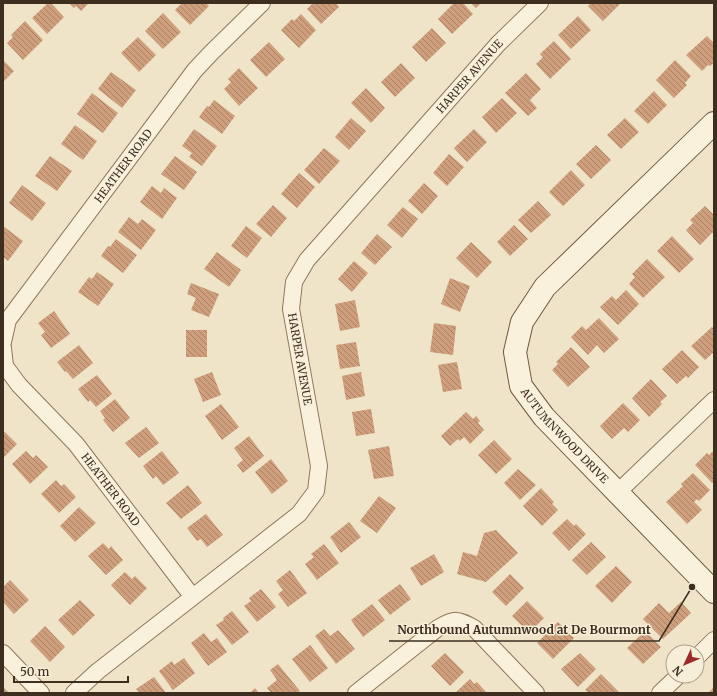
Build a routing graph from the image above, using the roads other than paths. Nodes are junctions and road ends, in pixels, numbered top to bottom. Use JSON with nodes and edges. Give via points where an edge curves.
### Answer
{"nodes":[{"id":1,"x":262,"y":3,"type":"edge"},
{"id":2,"x":540,"y":3,"type":"edge"},
{"id":3,"x":714,"y":123,"type":"edge"},
{"id":4,"x":3,"y":342,"type":"edge"},
{"id":5,"x":3,"y":348,"type":"edge"},
{"id":6,"x":714,"y":400,"type":"edge"},
{"id":7,"x":617,"y":493,"type":"junction"},
{"id":8,"x":714,"y":592,"type":"edge"},
{"id":9,"x":192,"y":596,"type":"junction"},
{"id":10,"x":714,"y":640,"type":"edge"},
{"id":11,"x":705,"y":649,"type":"edge"},
{"id":12,"x":3,"y":653,"type":"edge"},
{"id":13,"x":670,"y":684,"type":"edge"},
{"id":14,"x":41,"y":693,"type":"edge"},
{"id":15,"x":74,"y":693,"type":"edge"},
{"id":16,"x":356,"y":693,"type":"edge"},
{"id":17,"x":536,"y":693,"type":"edge"},
{"id":18,"x":660,"y":693,"type":"edge"}],
"edges":[{"from":1,"to":4,"type":"street","name":"HEATHER ROAD","via":[[195,70],[8,320]]},
{"from":2,"to":9,"type":"street","name":"HARPER AVENUE","via":[[498,44],[307,260],[294,282],[291,309],[319,466],[316,491],[299,514]]},
{"from":3,"to":7,"type":"street","name":"AUTUMNWOOD DRIVE","via":[[545,286],[522,322],[515,352],[521,386],[544,417]]},
{"from":5,"to":9,"type":"street","name":"HEATHER ROAD","via":[[5,366],[18,386],[76,444]]},
{"from":6,"to":7,"type":"street"},
{"from":7,"to":8,"type":"street","name":"AUTUMNWOOD DRIVE"},
{"from":9,"to":15,"type":"street","name":"HARPER AVENUE"},
{"from":10,"to":11,"type":"street"},
{"from":12,"to":14,"type":"street"},
{"from":13,"to":18,"type":"street"},
{"from":16,"to":17,"type":"street","via":[[438,628],[449,622],[462,621],[474,628]]}]}
